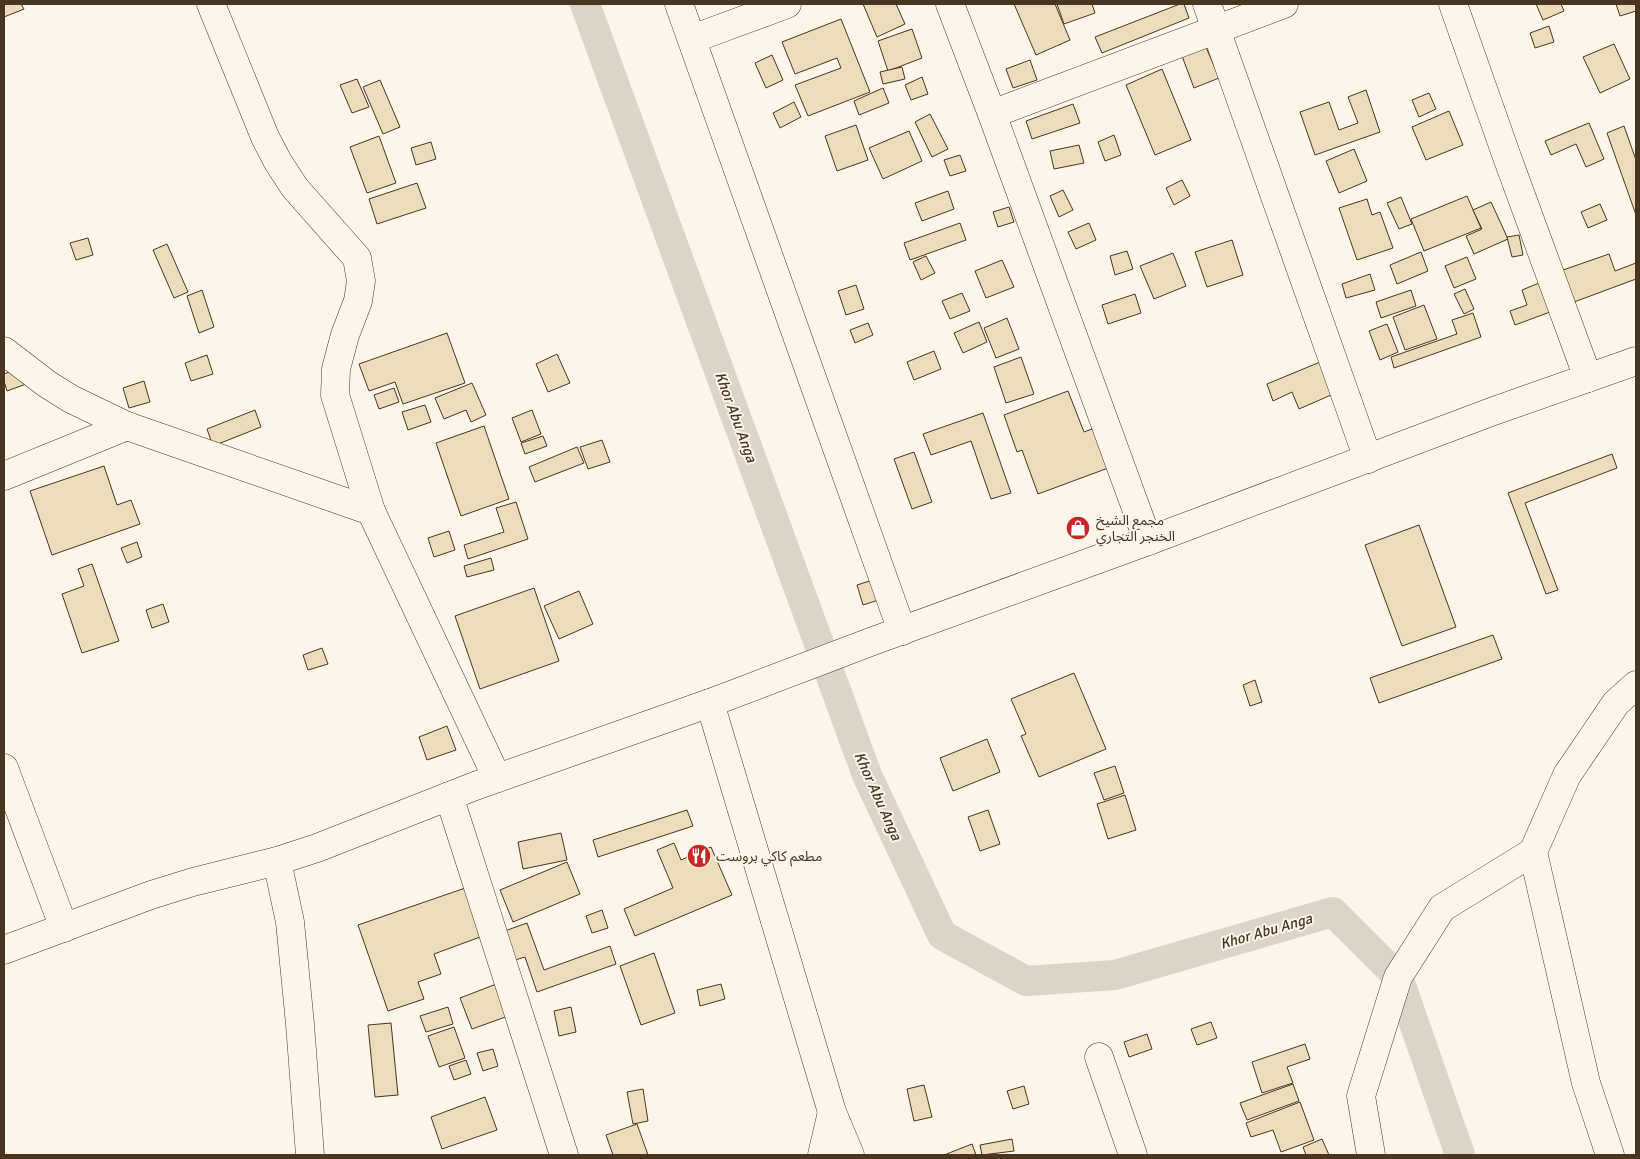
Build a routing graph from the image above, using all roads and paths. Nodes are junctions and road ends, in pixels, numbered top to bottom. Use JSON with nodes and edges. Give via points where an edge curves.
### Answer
{"nodes":[{"id":1,"x":211,"y":4,"type":"edge"},
{"id":2,"x":679,"y":4,"type":"edge"},
{"id":3,"x":787,"y":4,"type":"edge"},
{"id":4,"x":950,"y":4,"type":"edge"},
{"id":5,"x":1207,"y":4,"type":"edge"},
{"id":6,"x":1284,"y":4,"type":"edge"},
{"id":7,"x":1453,"y":4,"type":"edge"},
{"id":8,"x":1216,"y":30,"type":"junction"},
{"id":9,"x":692,"y":39,"type":"junction"},
{"id":10,"x":992,"y":114,"type":"junction"},
{"id":11,"x":4,"y":351,"type":"edge"},
{"id":12,"x":1636,"y":361,"type":"edge"},
{"id":13,"x":1588,"y":378,"type":"junction"},
{"id":14,"x":127,"y":426,"type":"junction"},
{"id":15,"x":1368,"y":460,"type":"junction"},
{"id":16,"x":4,"y":476,"type":"edge"},
{"id":17,"x":371,"y":511,"type":"junction"},
{"id":18,"x":1148,"y":541,"type":"junction"},
{"id":19,"x":902,"y":630,"type":"junction"},
{"id":20,"x":1636,"y":686,"type":"edge"},
{"id":21,"x":710,"y":703,"type":"junction"},
{"id":22,"x":4,"y":768,"type":"edge"},
{"id":23,"x":497,"y":778,"type":"junction"},
{"id":24,"x":450,"y":796,"type":"junction"},
{"id":25,"x":1533,"y":852,"type":"junction"},
{"id":26,"x":277,"y":861,"type":"junction"},
{"id":27,"x":64,"y":928,"type":"junction"},
{"id":28,"x":4,"y":950,"type":"edge"},
{"id":29,"x":1099,"y":1057,"type":"dead end"},
{"id":30,"x":1362,"y":1096,"type":"junction"},
{"id":31,"x":832,"y":1112,"type":"junction"},
{"id":32,"x":310,"y":1155,"type":"edge"},
{"id":33,"x":564,"y":1155,"type":"edge"},
{"id":34,"x":822,"y":1155,"type":"edge"},
{"id":35,"x":850,"y":1155,"type":"edge"},
{"id":36,"x":1133,"y":1155,"type":"edge"},
{"id":37,"x":1371,"y":1155,"type":"edge"},
{"id":38,"x":1384,"y":1155,"type":"edge"},
{"id":39,"x":1610,"y":1155,"type":"edge"}],
"edges":[{"from":1,"to":17,"type":"main road","via":[[265,138],[278,162],[295,188],[357,258],[360,291],[336,369],[336,396]]},
{"from":2,"to":9,"type":"main road"},
{"from":3,"to":9,"type":"main road"},
{"from":4,"to":10,"type":"main road"},
{"from":5,"to":8,"type":"main road"},
{"from":6,"to":8,"type":"main road"},
{"from":7,"to":13,"type":"main road"},
{"from":8,"to":10,"type":"main road"},
{"from":8,"to":15,"type":"main road"},
{"from":9,"to":19,"type":"main road"},
{"from":10,"to":18,"type":"main road"},
{"from":11,"to":14,"type":"main road","via":[[71,399]]},
{"from":12,"to":13,"type":"main road"},
{"from":13,"to":15,"type":"main road"},
{"from":14,"to":16,"type":"main road"},
{"from":14,"to":17,"type":"main road"},
{"from":15,"to":18,"type":"main road"},
{"from":17,"to":23,"type":"main road"},
{"from":18,"to":19,"type":"main road"},
{"from":19,"to":21,"type":"main road"},
{"from":20,"to":25,"type":"main road","via":[[1616,703],[1567,775]]},
{"from":21,"to":23,"type":"main road"},
{"from":21,"to":31,"type":"main road"},
{"from":22,"to":27,"type":"main road"},
{"from":23,"to":24,"type":"main road"},
{"from":24,"to":26,"type":"main road"},
{"from":24,"to":33,"type":"main road"},
{"from":25,"to":30,"type":"main road","via":[[1442,908],[1398,977]]},
{"from":25,"to":39,"type":"main road","via":[[1586,1082]]},
{"from":26,"to":27,"type":"main road","via":[[151,895]]},
{"from":26,"to":32,"type":"main road","via":[[290,922]]},
{"from":27,"to":28,"type":"main road"},
{"from":29,"to":36,"type":"main road"},
{"from":30,"to":37,"type":"main road"},
{"from":30,"to":38,"type":"main road"},
{"from":31,"to":34,"type":"main road"},
{"from":31,"to":35,"type":"main road"}]}
